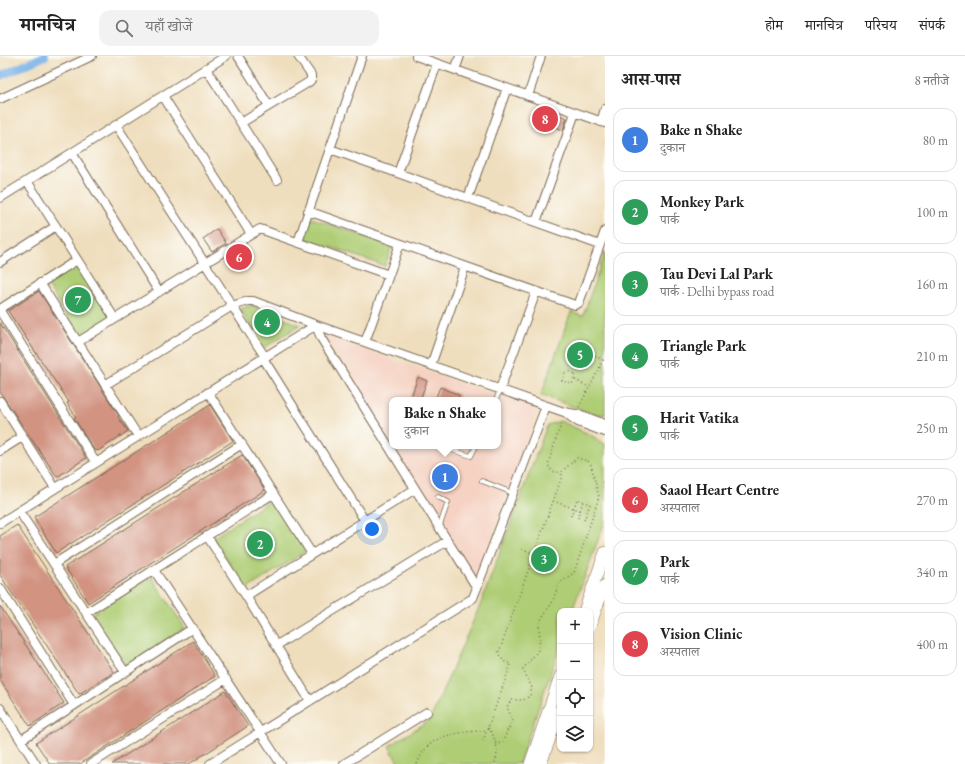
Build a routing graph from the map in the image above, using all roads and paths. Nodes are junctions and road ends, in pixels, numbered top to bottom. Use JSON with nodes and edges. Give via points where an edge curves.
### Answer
{"nodes":[{"id":1,"x":92,"y":56,"type":"edge"},
{"id":2,"x":226,"y":56,"type":"edge"},
{"id":3,"x":238,"y":56,"type":"edge"},
{"id":4,"x":298,"y":56,"type":"edge"},
{"id":5,"x":362,"y":56,"type":"edge"},
{"id":6,"x":416,"y":56,"type":"edge"},
{"id":7,"x":460,"y":56,"type":"edge"},
{"id":8,"x":541,"y":56,"type":"edge"},
{"id":9,"x":437,"y":64,"type":"junction"},
{"id":10,"x":206,"y":68,"type":"junction"},
{"id":11,"x":455,"y":70,"type":"junction"},
{"id":12,"x":507,"y":88,"type":"junction"},
{"id":13,"x":163,"y":96,"type":"junction"},
{"id":14,"x":528,"y":96,"type":"junction"},
{"id":15,"x":0,"y":99,"type":"edge"},
{"id":16,"x":269,"y":106,"type":"junction"},
{"id":17,"x":605,"y":110,"type":"edge"},
{"id":18,"x":575,"y":112,"type":"junction"},
{"id":19,"x":603,"y":122,"type":"edge"},
{"id":20,"x":241,"y":123,"type":"junction"},
{"id":21,"x":116,"y":125,"type":"junction"},
{"id":22,"x":330,"y":149,"type":"junction"},
{"id":23,"x":72,"y":153,"type":"junction"},
{"id":24,"x":398,"y":173,"type":"junction"},
{"id":25,"x":276,"y":180,"type":"dead end"},
{"id":26,"x":28,"y":181,"type":"junction"},
{"id":27,"x":0,"y":198,"type":"edge"},
{"id":28,"x":468,"y":198,"type":"junction"},
{"id":29,"x":308,"y":211,"type":"junction"},
{"id":30,"x":536,"y":222,"type":"junction"},
{"id":31,"x":56,"y":226,"type":"junction"},
{"id":32,"x":605,"y":231,"type":"edge"},
{"id":33,"x":251,"y":234,"type":"junction"},
{"id":34,"x":298,"y":242,"type":"junction"},
{"id":35,"x":400,"y":244,"type":"junction"},
{"id":36,"x":600,"y":245,"type":"junction"},
{"id":37,"x":77,"y":260,"type":"junction"},
{"id":38,"x":0,"y":262,"type":"edge"},
{"id":39,"x":206,"y":264,"type":"junction"},
{"id":40,"x":465,"y":267,"type":"junction"},
{"id":41,"x":390,"y":275,"type":"junction"},
{"id":42,"x":40,"y":283,"type":"junction"},
{"id":43,"x":159,"y":292,"type":"junction"},
{"id":44,"x":536,"y":292,"type":"junction"},
{"id":45,"x":232,"y":306,"type":"junction"},
{"id":46,"x":0,"y":310,"type":"edge"},
{"id":47,"x":115,"y":319,"type":"junction"},
{"id":48,"x":316,"y":325,"type":"junction"},
{"id":49,"x":78,"y":342,"type":"junction"},
{"id":50,"x":366,"y":342,"type":"junction"},
{"id":51,"x":581,"y":348,"type":"dead end"},
{"id":52,"x":264,"y":357,"type":"junction"},
{"id":53,"x":605,"y":357,"type":"edge"},
{"id":54,"x":603,"y":360,"type":"junction"},
{"id":55,"x":431,"y":365,"type":"junction"},
{"id":56,"x":574,"y":380,"type":"junction"},
{"id":57,"x":106,"y":385,"type":"junction"},
{"id":58,"x":589,"y":387,"type":"junction"},
{"id":59,"x":500,"y":389,"type":"junction"},
{"id":60,"x":208,"y":392,"type":"junction"},
{"id":61,"x":497,"y":397,"type":"edge"},
{"id":62,"x":0,"y":401,"type":"edge"},
{"id":63,"x":546,"y":406,"type":"junction"},
{"id":64,"x":564,"y":412,"type":"junction"},
{"id":65,"x":575,"y":414,"type":"junction"},
{"id":66,"x":562,"y":424,"type":"dead end"},
{"id":67,"x":603,"y":427,"type":"edge"},
{"id":68,"x":138,"y":436,"type":"junction"},
{"id":69,"x":22,"y":437,"type":"junction"},
{"id":70,"x":242,"y":444,"type":"junction"},
{"id":71,"x":389,"y":447,"type":"edge"},
{"id":72,"x":390,"y":449,"type":"edge"},
{"id":73,"x":449,"y":449,"type":"edge"},
{"id":74,"x":474,"y":449,"type":"edge"},
{"id":75,"x":0,"y":451,"type":"edge"},
{"id":76,"x":96,"y":463,"type":"junction"},
{"id":77,"x":562,"y":471,"type":"junction"},
{"id":78,"x":482,"y":480,"type":"dead end"},
{"id":79,"x":55,"y":488,"type":"junction"},
{"id":80,"x":415,"y":489,"type":"junction"},
{"id":81,"x":513,"y":493,"type":"junction"},
{"id":82,"x":273,"y":494,"type":"junction"},
{"id":83,"x":438,"y":497,"type":"dead end"},
{"id":84,"x":553,"y":501,"type":"junction"},
{"id":85,"x":584,"y":501,"type":"junction"},
{"id":86,"x":574,"y":509,"type":"junction"},
{"id":87,"x":19,"y":511,"type":"junction"},
{"id":88,"x":580,"y":511,"type":"junction"},
{"id":89,"x":587,"y":513,"type":"junction"},
{"id":90,"x":572,"y":516,"type":"dead end"},
{"id":91,"x":578,"y":518,"type":"dead end"},
{"id":92,"x":584,"y":520,"type":"dead end"},
{"id":93,"x":365,"y":521,"type":"junction"},
{"id":94,"x":0,"y":523,"type":"edge"},
{"id":95,"x":439,"y":528,"type":"junction"},
{"id":96,"x":207,"y":536,"type":"junction"},
{"id":97,"x":448,"y":541,"type":"junction"},
{"id":98,"x":522,"y":550,"type":"dead end"},
{"id":99,"x":605,"y":552,"type":"edge"},
{"id":100,"x":312,"y":554,"type":"junction"},
{"id":101,"x":534,"y":554,"type":"junction"},
{"id":102,"x":554,"y":561,"type":"dead end"},
{"id":103,"x":54,"y":564,"type":"junction"},
{"id":104,"x":154,"y":570,"type":"junction"},
{"id":105,"x":605,"y":585,"type":"edge"},
{"id":106,"x":0,"y":588,"type":"edge"},
{"id":107,"x":477,"y":588,"type":"junction"},
{"id":108,"x":246,"y":596,"type":"junction"},
{"id":109,"x":585,"y":608,"type":"edge"},
{"id":110,"x":86,"y":613,"type":"junction"},
{"id":111,"x":593,"y":618,"type":"edge"},
{"id":112,"x":193,"y":628,"type":"junction"},
{"id":113,"x":277,"y":645,"type":"junction"},
{"id":114,"x":125,"y":672,"type":"junction"},
{"id":115,"x":226,"y":679,"type":"junction"},
{"id":116,"x":559,"y":680,"type":"edge"},
{"id":117,"x":310,"y":701,"type":"junction"},
{"id":118,"x":74,"y":705,"type":"junction"},
{"id":119,"x":0,"y":708,"type":"edge"},
{"id":120,"x":427,"y":712,"type":"dead end"},
{"id":121,"x":558,"y":716,"type":"edge"},
{"id":122,"x":488,"y":728,"type":"junction"},
{"id":123,"x":261,"y":732,"type":"junction"},
{"id":124,"x":21,"y":740,"type":"junction"},
{"id":125,"x":483,"y":741,"type":"dead end"},
{"id":126,"x":496,"y":745,"type":"junction"},
{"id":127,"x":36,"y":764,"type":"edge"},
{"id":128,"x":91,"y":764,"type":"edge"},
{"id":129,"x":210,"y":764,"type":"edge"},
{"id":130,"x":281,"y":764,"type":"edge"},
{"id":131,"x":344,"y":764,"type":"edge"},
{"id":132,"x":417,"y":764,"type":"edge"},
{"id":133,"x":494,"y":764,"type":"edge"},
{"id":134,"x":530,"y":764,"type":"edge"},
{"id":135,"x":541,"y":764,"type":"edge"}],
"edges":[{"from":1,"to":15,"type":"street"},
{"from":2,"to":10,"type":"street"},
{"from":3,"to":16,"type":"street"},
{"from":4,"to":16,"type":"street","via":[[311,75],[311,80]]},
{"from":5,"to":22,"type":"street"},
{"from":6,"to":9,"type":"street"},
{"from":7,"to":11,"type":"street"},
{"from":8,"to":14,"type":"street"},
{"from":9,"to":11,"type":"street"},
{"from":9,"to":24,"type":"street"},
{"from":10,"to":13,"type":"street"},
{"from":10,"to":20,"type":"street"},
{"from":11,"to":12,"type":"street"},
{"from":12,"to":14,"type":"street"},
{"from":12,"to":28,"type":"street"},
{"from":13,"to":21,"type":"street"},
{"from":13,"to":33,"type":"street"},
{"from":14,"to":18,"type":"street"},
{"from":16,"to":20,"type":"street"},
{"from":17,"to":19,"type":"street"},
{"from":18,"to":19,"type":"street"},
{"from":18,"to":30,"type":"street"},
{"from":20,"to":25,"type":"street"},
{"from":21,"to":23,"type":"street"},
{"from":21,"to":39,"type":"street"},
{"from":22,"to":24,"type":"street"},
{"from":22,"to":29,"type":"street"},
{"from":23,"to":26,"type":"street"},
{"from":23,"to":43,"type":"street"},
{"from":24,"to":28,"type":"street"},
{"from":26,"to":27,"type":"street"},
{"from":26,"to":31,"type":"street"},
{"from":28,"to":30,"type":"street"},
{"from":29,"to":34,"type":"street"},
{"from":29,"to":35,"type":"street"},
{"from":30,"to":36,"type":"street"},
{"from":31,"to":37,"type":"street"},
{"from":31,"to":38,"type":"street"},
{"from":32,"to":36,"type":"street"},
{"from":33,"to":34,"type":"street","via":[[262,229]]},
{"from":33,"to":39,"type":"street"},
{"from":34,"to":41,"type":"street"},
{"from":35,"to":40,"type":"street"},
{"from":35,"to":41,"type":"street"},
{"from":36,"to":44,"type":"street","via":[[577,305]]},
{"from":37,"to":42,"type":"street"},
{"from":37,"to":47,"type":"street"},
{"from":39,"to":43,"type":"street"},
{"from":39,"to":45,"type":"street"},
{"from":40,"to":44,"type":"street"},
{"from":40,"to":55,"type":"street"},
{"from":41,"to":50,"type":"street"},
{"from":42,"to":46,"type":"street"},
{"from":42,"to":49,"type":"street"},
{"from":43,"to":47,"type":"street"},
{"from":44,"to":59,"type":"street"},
{"from":45,"to":48,"type":"street","via":[[253,301]]},
{"from":45,"to":52,"type":"street"},
{"from":45,"to":57,"type":"street"},
{"from":46,"to":76,"type":"street"},
{"from":47,"to":49,"type":"street"},
{"from":48,"to":50,"type":"street"},
{"from":48,"to":52,"type":"street"},
{"from":48,"to":71,"type":"street","via":[[321,338]]},
{"from":49,"to":57,"type":"street"},
{"from":50,"to":55,"type":"street"},
{"from":51,"to":54,"type":"path"},
{"from":52,"to":60,"type":"street"},
{"from":52,"to":93,"type":"street"},
{"from":53,"to":54,"type":"path"},
{"from":54,"to":58,"type":"path"},
{"from":55,"to":59,"type":"street"},
{"from":56,"to":56,"type":"path","via":[[572,384],[562,381],[566,370],[576,374]]},
{"from":56,"to":58,"type":"path"},
{"from":57,"to":68,"type":"street"},
{"from":58,"to":65,"type":"path"},
{"from":59,"to":61,"type":"lane"},
{"from":59,"to":63,"type":"street"},
{"from":60,"to":68,"type":"street"},
{"from":60,"to":70,"type":"street"},
{"from":62,"to":69,"type":"street"},
{"from":63,"to":64,"type":"street"},
{"from":63,"to":81,"type":"street"},
{"from":64,"to":65,"type":"street"},
{"from":64,"to":67,"type":"street","via":[[578,422]]},
{"from":65,"to":67,"type":"street"},
{"from":66,"to":77,"type":"path","via":[[548,464],[554,472]]},
{"from":68,"to":76,"type":"street"},
{"from":69,"to":75,"type":"street"},
{"from":69,"to":79,"type":"street"},
{"from":70,"to":82,"type":"street"},
{"from":70,"to":103,"type":"street"},
{"from":72,"to":80,"type":"street"},
{"from":73,"to":74,"type":"lane","via":[[471,456]]},
{"from":76,"to":79,"type":"street"},
{"from":77,"to":84,"type":"path"},
{"from":77,"to":126,"type":"path","via":[[577,458],[588,460],[599,497],[574,573],[559,583],[552,603],[540,621],[538,651],[523,669],[532,688],[530,696],[523,700],[511,700],[508,706],[512,724],[503,742]]},
{"from":78,"to":81,"type":"lane"},
{"from":79,"to":87,"type":"street"},
{"from":80,"to":93,"type":"street"},
{"from":80,"to":95,"type":"street"},
{"from":81,"to":107,"type":"street"},
{"from":82,"to":96,"type":"street"},
{"from":82,"to":100,"type":"street"},
{"from":83,"to":95,"type":"lane","via":[[448,502]]},
{"from":84,"to":86,"type":"path"},
{"from":84,"to":101,"type":"path"},
{"from":85,"to":86,"type":"path","via":[[577,499]]},
{"from":85,"to":88,"type":"path"},
{"from":85,"to":89,"type":"path","via":[[590,504]]},
{"from":86,"to":88,"type":"path"},
{"from":86,"to":90,"type":"path"},
{"from":87,"to":94,"type":"street"},
{"from":87,"to":103,"type":"street"},
{"from":88,"to":89,"type":"path"},
{"from":88,"to":91,"type":"path"},
{"from":89,"to":92,"type":"path"},
{"from":93,"to":100,"type":"street"},
{"from":95,"to":97,"type":"street"},
{"from":96,"to":104,"type":"street"},
{"from":96,"to":108,"type":"street"},
{"from":97,"to":107,"type":"street"},
{"from":97,"to":113,"type":"street"},
{"from":98,"to":101,"type":"path"},
{"from":99,"to":109,"type":"main road"},
{"from":100,"to":108,"type":"street"},
{"from":101,"to":102,"type":"path"},
{"from":101,"to":122,"type":"path","via":[[499,652],[503,660],[511,664]]},
{"from":103,"to":110,"type":"street"},
{"from":104,"to":110,"type":"street"},
{"from":104,"to":112,"type":"street"},
{"from":105,"to":111,"type":"main road"},
{"from":106,"to":118,"type":"street"},
{"from":107,"to":117,"type":"street","via":[[473,598],[468,602]]},
{"from":108,"to":113,"type":"street"},
{"from":110,"to":114,"type":"street"},
{"from":112,"to":114,"type":"street"},
{"from":112,"to":115,"type":"street"},
{"from":113,"to":117,"type":"street"},
{"from":114,"to":118,"type":"street"},
{"from":115,"to":123,"type":"street"},
{"from":115,"to":128,"type":"street"},
{"from":116,"to":134,"type":"main road"},
{"from":117,"to":123,"type":"street"},
{"from":118,"to":124,"type":"street"},
{"from":119,"to":124,"type":"street"},
{"from":120,"to":131,"type":"street"},
{"from":121,"to":135,"type":"main road"},
{"from":122,"to":125,"type":"path"},
{"from":122,"to":126,"type":"path"},
{"from":122,"to":132,"type":"path","via":[[434,740],[424,749]]},
{"from":123,"to":129,"type":"street"},
{"from":123,"to":130,"type":"street"},
{"from":124,"to":127,"type":"street"},
{"from":126,"to":133,"type":"path"}]}
